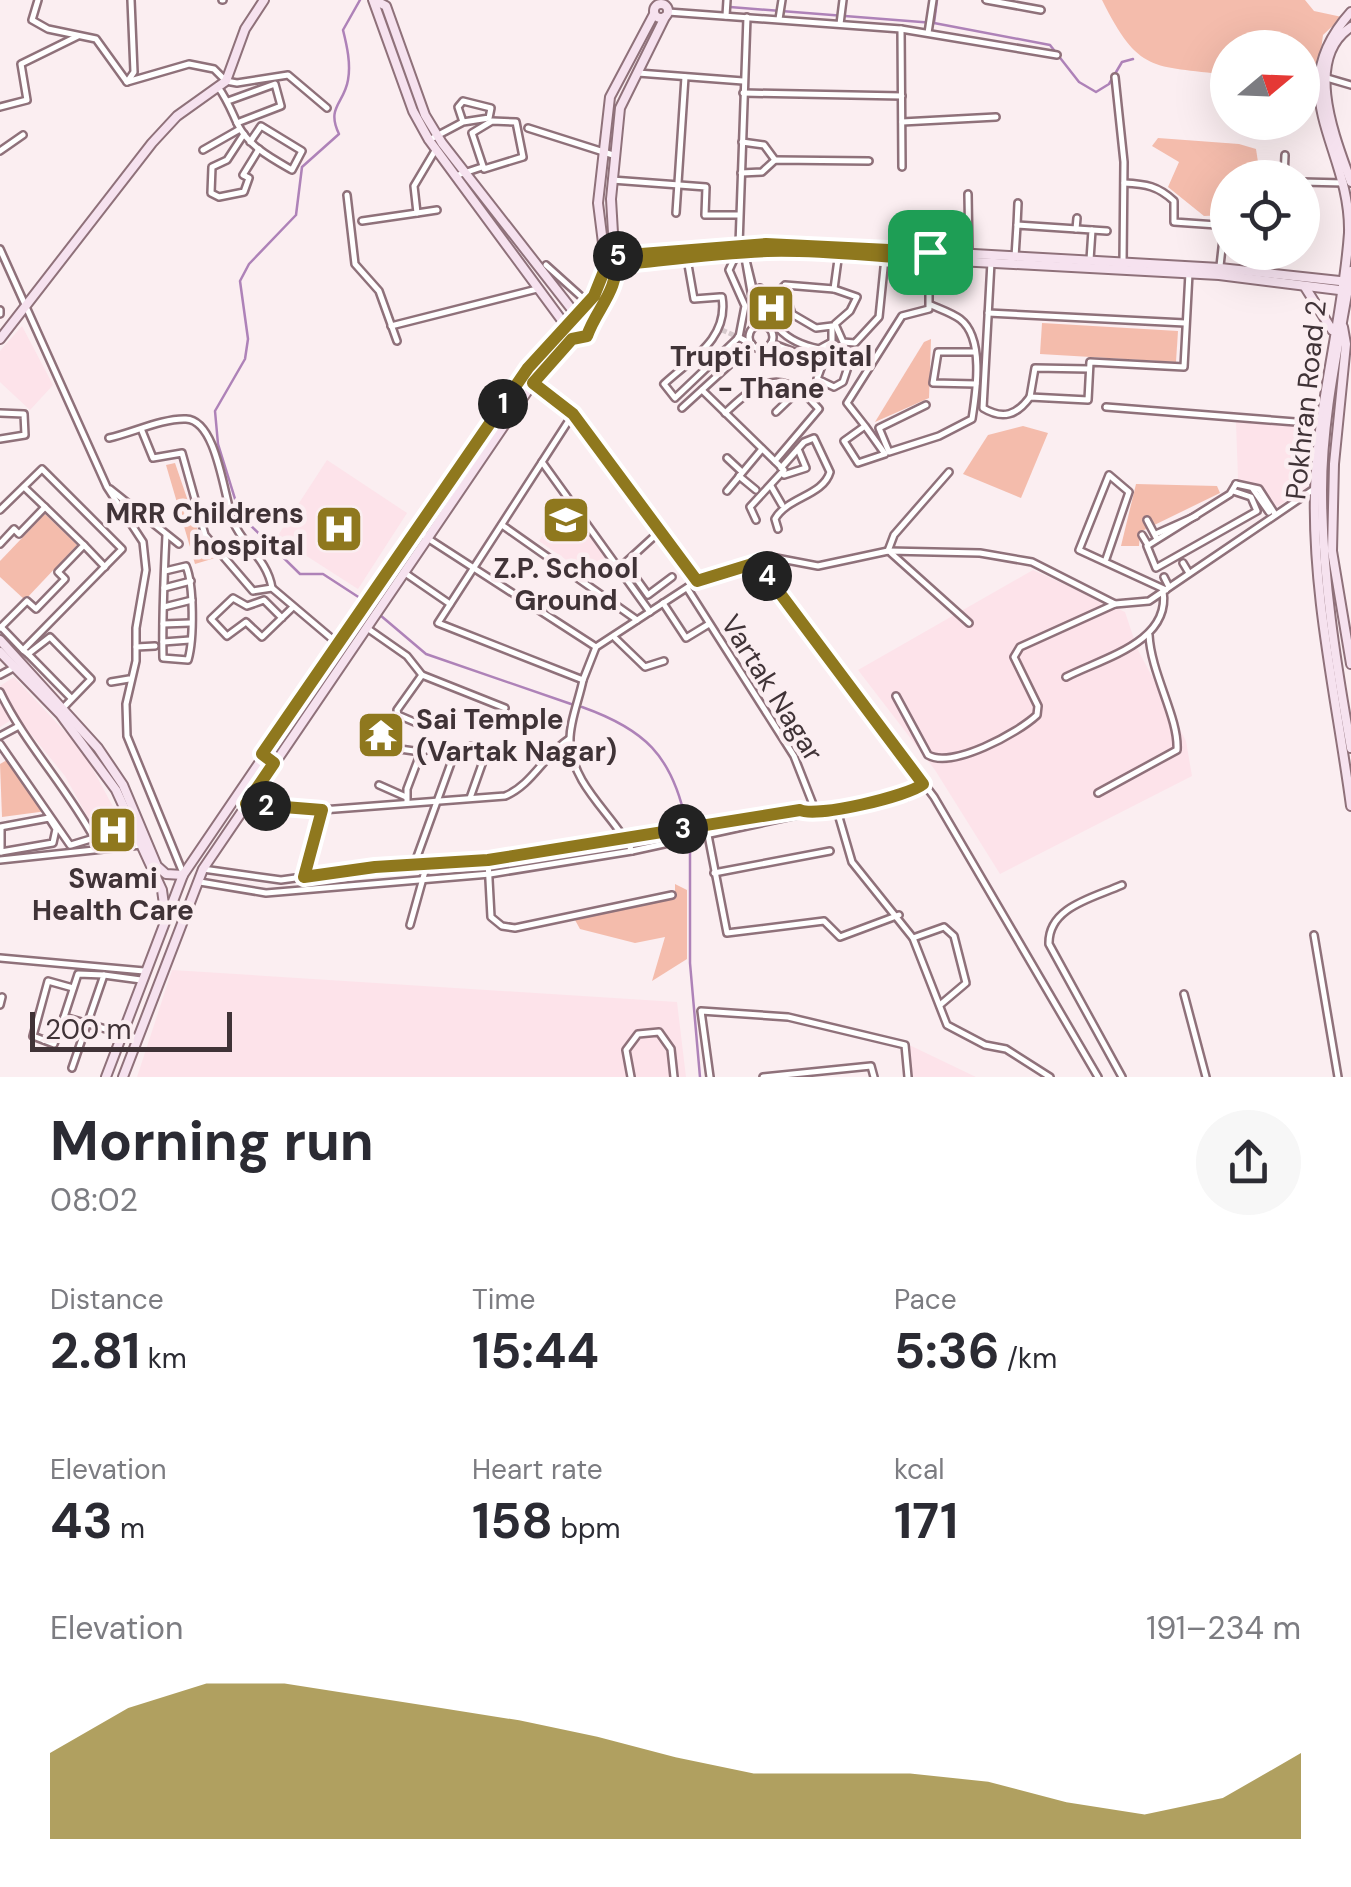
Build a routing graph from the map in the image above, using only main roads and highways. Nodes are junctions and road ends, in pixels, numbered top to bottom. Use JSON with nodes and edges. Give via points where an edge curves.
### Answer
{"nodes":[{"id":1,"x":374,"y":0,"type":"edge"},
{"id":2,"x":258,"y":3,"type":"edge"},
{"id":3,"x":655,"y":7,"type":"edge"},
{"id":4,"x":667,"y":9,"type":"edge"},
{"id":5,"x":1351,"y":12,"type":"edge"},
{"id":6,"x":1351,"y":27,"type":"edge"},
{"id":7,"x":459,"y":174,"type":"junction"},
{"id":8,"x":1348,"y":183,"type":"edge"},
{"id":9,"x":1349,"y":244,"type":"edge"},
{"id":10,"x":930,"y":255,"type":"junction"},
{"id":11,"x":617,"y":261,"type":"junction"},
{"id":12,"x":605,"y":262,"type":"junction"},
{"id":13,"x":1123,"y":265,"type":"junction"},
{"id":14,"x":1349,"y":265,"type":"edge"},
{"id":15,"x":1220,"y":271,"type":"junction"},
{"id":16,"x":1304,"y":285,"type":"junction"},
{"id":17,"x":1345,"y":286,"type":"edge"},
{"id":18,"x":578,"y":316,"type":"junction"},
{"id":19,"x":1342,"y":323,"type":"junction"},
{"id":20,"x":590,"y":327,"type":"junction"},
{"id":21,"x":566,"y":328,"type":"junction"},
{"id":22,"x":1333,"y":334,"type":"junction"},
{"id":23,"x":572,"y":339,"type":"junction"},
{"id":24,"x":0,"y":340,"type":"edge"},
{"id":25,"x":1319,"y":488,"type":"junction"},
{"id":26,"x":1349,"y":637,"type":"edge"},
{"id":27,"x":0,"y":640,"type":"edge"},
{"id":28,"x":1350,"y":651,"type":"edge"},
{"id":29,"x":0,"y":652,"type":"edge"},
{"id":30,"x":21,"y":658,"type":"junction"},
{"id":31,"x":1351,"y":664,"type":"edge"},
{"id":32,"x":1351,"y":748,"type":"edge"},
{"id":33,"x":1351,"y":806,"type":"edge"},
{"id":34,"x":143,"y":845,"type":"junction"},
{"id":35,"x":183,"y":874,"type":"junction"},
{"id":36,"x":166,"y":916,"type":"junction"},
{"id":37,"x":106,"y":1077,"type":"edge"},
{"id":38,"x":123,"y":1077,"type":"edge"}],
"edges":[{"from":1,"to":7,"type":"main road","via":[[413,111]]},
{"from":2,"to":24,"type":"main road","via":[[222,84],[152,143]]},
{"from":3,"to":4,"type":"main road"},
{"from":3,"to":12,"type":"main road","via":[[616,82],[601,149]]},
{"from":4,"to":11,"type":"main road","via":[[620,108],[612,180]]},
{"from":5,"to":8,"type":"main road","name":"Pokhran Road 2","via":[[1326,42],[1318,76],[1320,109]]},
{"from":6,"to":8,"type":"main road","name":"Pokhran Road 2","via":[[1337,39],[1328,78],[1332,129]]},
{"from":7,"to":18,"type":"main road"},
{"from":7,"to":21,"type":"main road"},
{"from":8,"to":9,"type":"main road","name":"Pokhran Road 2"},
{"from":9,"to":14,"type":"main road","name":"Pokhran Road 2"},
{"from":10,"to":11,"type":"main road","via":[[839,251]]},
{"from":10,"to":13,"type":"main road"},
{"from":10,"to":13,"type":"main road"},
{"from":11,"to":12,"type":"main road"},
{"from":11,"to":20,"type":"main road","via":[[610,299]]},
{"from":12,"to":18,"type":"main road"},
{"from":13,"to":15,"type":"main road"},
{"from":14,"to":17,"type":"main road","name":"Pokhran Road 2"},
{"from":15,"to":16,"type":"main road"},
{"from":15,"to":17,"type":"main road"},
{"from":16,"to":17,"type":"main road"},
{"from":16,"to":22,"type":"main road"},
{"from":17,"to":19,"type":"main road","name":"Pokhran Road 2"},
{"from":17,"to":22,"type":"main road","name":"Pokhran Road 2"},
{"from":18,"to":20,"type":"main road"},
{"from":18,"to":21,"type":"main road"},
{"from":19,"to":25,"type":"main road","name":"Pokhran Road 2"},
{"from":19,"to":26,"type":"main road","via":[[1332,552]]},
{"from":20,"to":23,"type":"main road","via":[[584,338]]},
{"from":21,"to":23,"type":"main road"},
{"from":21,"to":35,"type":"main road","via":[[528,368]]},
{"from":22,"to":25,"type":"main road","name":"Pokhran Road 2"},
{"from":23,"to":38,"type":"main road","via":[[533,383],[203,869]]},
{"from":25,"to":32,"type":"main road","name":"Pokhran Road 2"},
{"from":25,"to":33,"type":"main road","name":"Pokhran Road 2","via":[[1318,574]]},
{"from":26,"to":28,"type":"main road"},
{"from":27,"to":30,"type":"main road"},
{"from":28,"to":31,"type":"main road"},
{"from":29,"to":30,"type":"main road"},
{"from":30,"to":34,"type":"main road","via":[[116,790]]},
{"from":30,"to":34,"type":"main road","via":[[123,785]]},
{"from":34,"to":35,"type":"main road","via":[[162,872]]},
{"from":34,"to":36,"type":"main road"},
{"from":35,"to":36,"type":"main road"},
{"from":36,"to":37,"type":"main road"}]}
